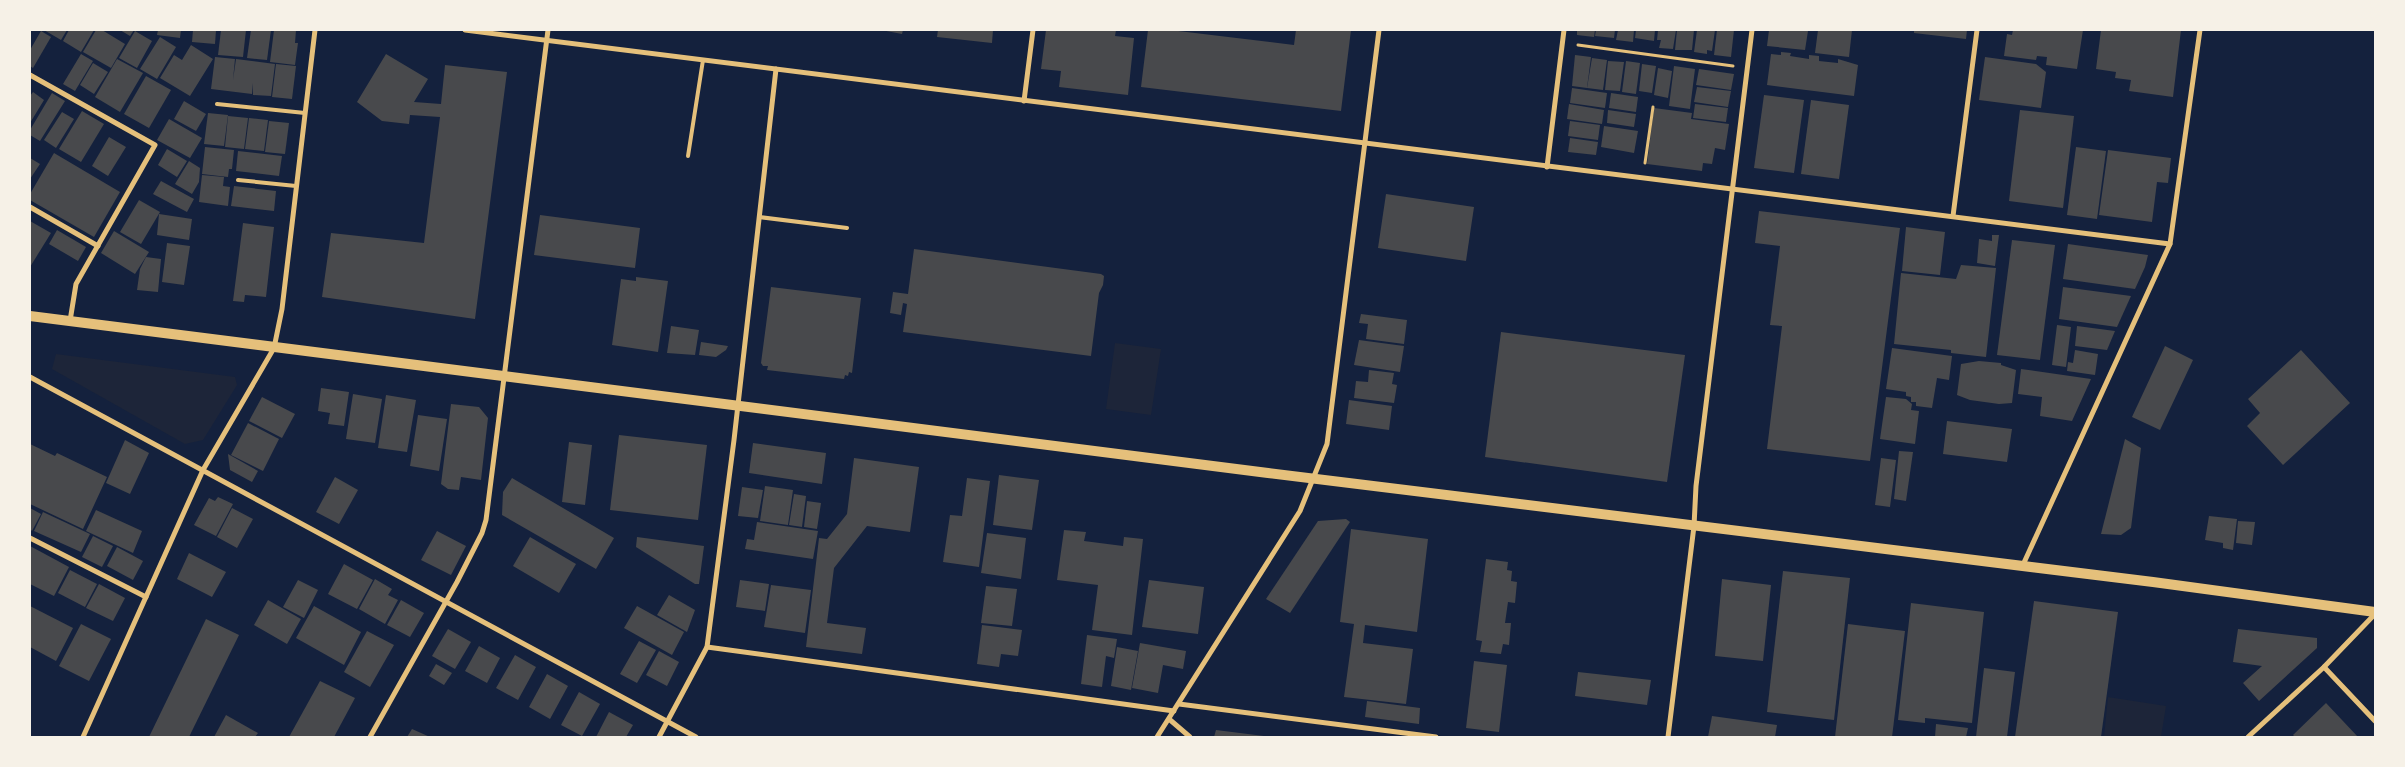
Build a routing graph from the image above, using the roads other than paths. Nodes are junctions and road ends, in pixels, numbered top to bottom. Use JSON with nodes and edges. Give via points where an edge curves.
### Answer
{"nodes":[{"id":1,"x":315,"y":30,"type":"edge"},
{"id":2,"x":465,"y":30,"type":"edge"},
{"id":3,"x":548,"y":30,"type":"edge"},
{"id":4,"x":1033,"y":30,"type":"edge"},
{"id":5,"x":1379,"y":30,"type":"edge"},
{"id":6,"x":1564,"y":30,"type":"edge"},
{"id":7,"x":1752,"y":30,"type":"edge"},
{"id":8,"x":1977,"y":30,"type":"edge"},
{"id":9,"x":2200,"y":30,"type":"edge"},
{"id":10,"x":547,"y":40,"type":"junction"},
{"id":11,"x":702,"y":60,"type":"junction"},
{"id":12,"x":776,"y":69,"type":"junction"},
{"id":13,"x":30,"y":75,"type":"edge"},
{"id":14,"x":1024,"y":101,"type":"junction"},
{"id":15,"x":217,"y":104,"type":"dead end"},
{"id":16,"x":305,"y":112,"type":"junction"},
{"id":17,"x":1365,"y":145,"type":"junction"},
{"id":18,"x":688,"y":156,"type":"dead end"},
{"id":19,"x":1547,"y":167,"type":"junction"},
{"id":20,"x":238,"y":180,"type":"dead end"},
{"id":21,"x":296,"y":186,"type":"junction"},
{"id":22,"x":1732,"y":190,"type":"junction"},
{"id":23,"x":30,"y":207,"type":"edge"},
{"id":24,"x":1953,"y":216,"type":"junction"},
{"id":25,"x":759,"y":217,"type":"junction"},
{"id":26,"x":847,"y":228,"type":"dead end"},
{"id":27,"x":2170,"y":244,"type":"junction"},
{"id":28,"x":98,"y":246,"type":"junction"},
{"id":29,"x":30,"y":316,"type":"edge"},
{"id":30,"x":70,"y":321,"type":"junction"},
{"id":31,"x":274,"y":348,"type":"junction"},
{"id":32,"x":30,"y":377,"type":"edge"},
{"id":33,"x":506,"y":377,"type":"junction"},
{"id":34,"x":738,"y":406,"type":"junction"},
{"id":35,"x":203,"y":470,"type":"junction"},
{"id":36,"x":1313,"y":479,"type":"junction"},
{"id":37,"x":1694,"y":526,"type":"junction"},
{"id":38,"x":30,"y":538,"type":"edge"},
{"id":39,"x":2022,"y":567,"type":"junction"},
{"id":40,"x":146,"y":597,"type":"junction"},
{"id":41,"x":446,"y":601,"type":"junction"},
{"id":42,"x":2375,"y":613,"type":"edge"},
{"id":43,"x":707,"y":647,"type":"junction"},
{"id":44,"x":2324,"y":667,"type":"junction"},
{"id":45,"x":1178,"y":704,"type":"junction"},
{"id":46,"x":1174,"y":711,"type":"junction"},
{"id":47,"x":1169,"y":719,"type":"junction"},
{"id":48,"x":668,"y":721,"type":"junction"},
{"id":49,"x":2375,"y":722,"type":"edge"},
{"id":50,"x":83,"y":737,"type":"edge"},
{"id":51,"x":370,"y":737,"type":"edge"},
{"id":52,"x":659,"y":737,"type":"edge"},
{"id":53,"x":696,"y":737,"type":"edge"},
{"id":54,"x":1157,"y":737,"type":"edge"},
{"id":55,"x":1190,"y":737,"type":"edge"},
{"id":56,"x":1436,"y":737,"type":"edge"},
{"id":57,"x":1668,"y":737,"type":"edge"},
{"id":58,"x":2248,"y":737,"type":"edge"}],
"edges":[{"from":1,"to":16,"type":"street"},
{"from":2,"to":10,"type":"street"},
{"from":3,"to":10,"type":"street"},
{"from":4,"to":14,"type":"street"},
{"from":5,"to":17,"type":"street"},
{"from":6,"to":19,"type":"street"},
{"from":7,"to":22,"type":"street"},
{"from":8,"to":24,"type":"street"},
{"from":9,"to":27,"type":"street"},
{"from":10,"to":11,"type":"street"},
{"from":10,"to":33,"type":"street"},
{"from":11,"to":12,"type":"street"},
{"from":11,"to":18,"type":"lane"},
{"from":12,"to":14,"type":"street"},
{"from":12,"to":25,"type":"street"},
{"from":13,"to":28,"type":"street","via":[[155,145]]},
{"from":14,"to":17,"type":"street"},
{"from":15,"to":16,"type":"lane"},
{"from":16,"to":21,"type":"street"},
{"from":17,"to":19,"type":"street"},
{"from":17,"to":36,"type":"street","via":[[1327,444]]},
{"from":19,"to":22,"type":"street"},
{"from":20,"to":21,"type":"lane"},
{"from":21,"to":31,"type":"street","via":[[282,309]]},
{"from":22,"to":24,"type":"street"},
{"from":22,"to":37,"type":"street","via":[[1696,486]]},
{"from":23,"to":28,"type":"street"},
{"from":24,"to":27,"type":"street"},
{"from":25,"to":26,"type":"lane"},
{"from":25,"to":34,"type":"street"},
{"from":27,"to":39,"type":"street"},
{"from":28,"to":30,"type":"street","via":[[76,284]]},
{"from":29,"to":30,"type":"main road"},
{"from":30,"to":31,"type":"main road"},
{"from":31,"to":33,"type":"main road"},
{"from":31,"to":35,"type":"street"},
{"from":32,"to":35,"type":"street"},
{"from":33,"to":34,"type":"main road"},
{"from":33,"to":41,"type":"street","via":[[486,520]]},
{"from":34,"to":36,"type":"main road"},
{"from":34,"to":43,"type":"street"},
{"from":35,"to":40,"type":"street"},
{"from":35,"to":41,"type":"street"},
{"from":36,"to":37,"type":"main road"},
{"from":36,"to":45,"type":"street","via":[[1300,511]]},
{"from":37,"to":39,"type":"main road"},
{"from":37,"to":57,"type":"street"},
{"from":38,"to":40,"type":"street"},
{"from":39,"to":42,"type":"main road"},
{"from":40,"to":50,"type":"street"},
{"from":41,"to":48,"type":"street"},
{"from":41,"to":51,"type":"street"},
{"from":42,"to":44,"type":"street"},
{"from":43,"to":46,"type":"street"},
{"from":43,"to":48,"type":"street"},
{"from":44,"to":49,"type":"street"},
{"from":44,"to":58,"type":"street"},
{"from":45,"to":46,"type":"street"},
{"from":45,"to":56,"type":"street"},
{"from":46,"to":47,"type":"street"},
{"from":47,"to":54,"type":"street"},
{"from":47,"to":55,"type":"street"},
{"from":48,"to":52,"type":"street"},
{"from":48,"to":53,"type":"street"}]}
